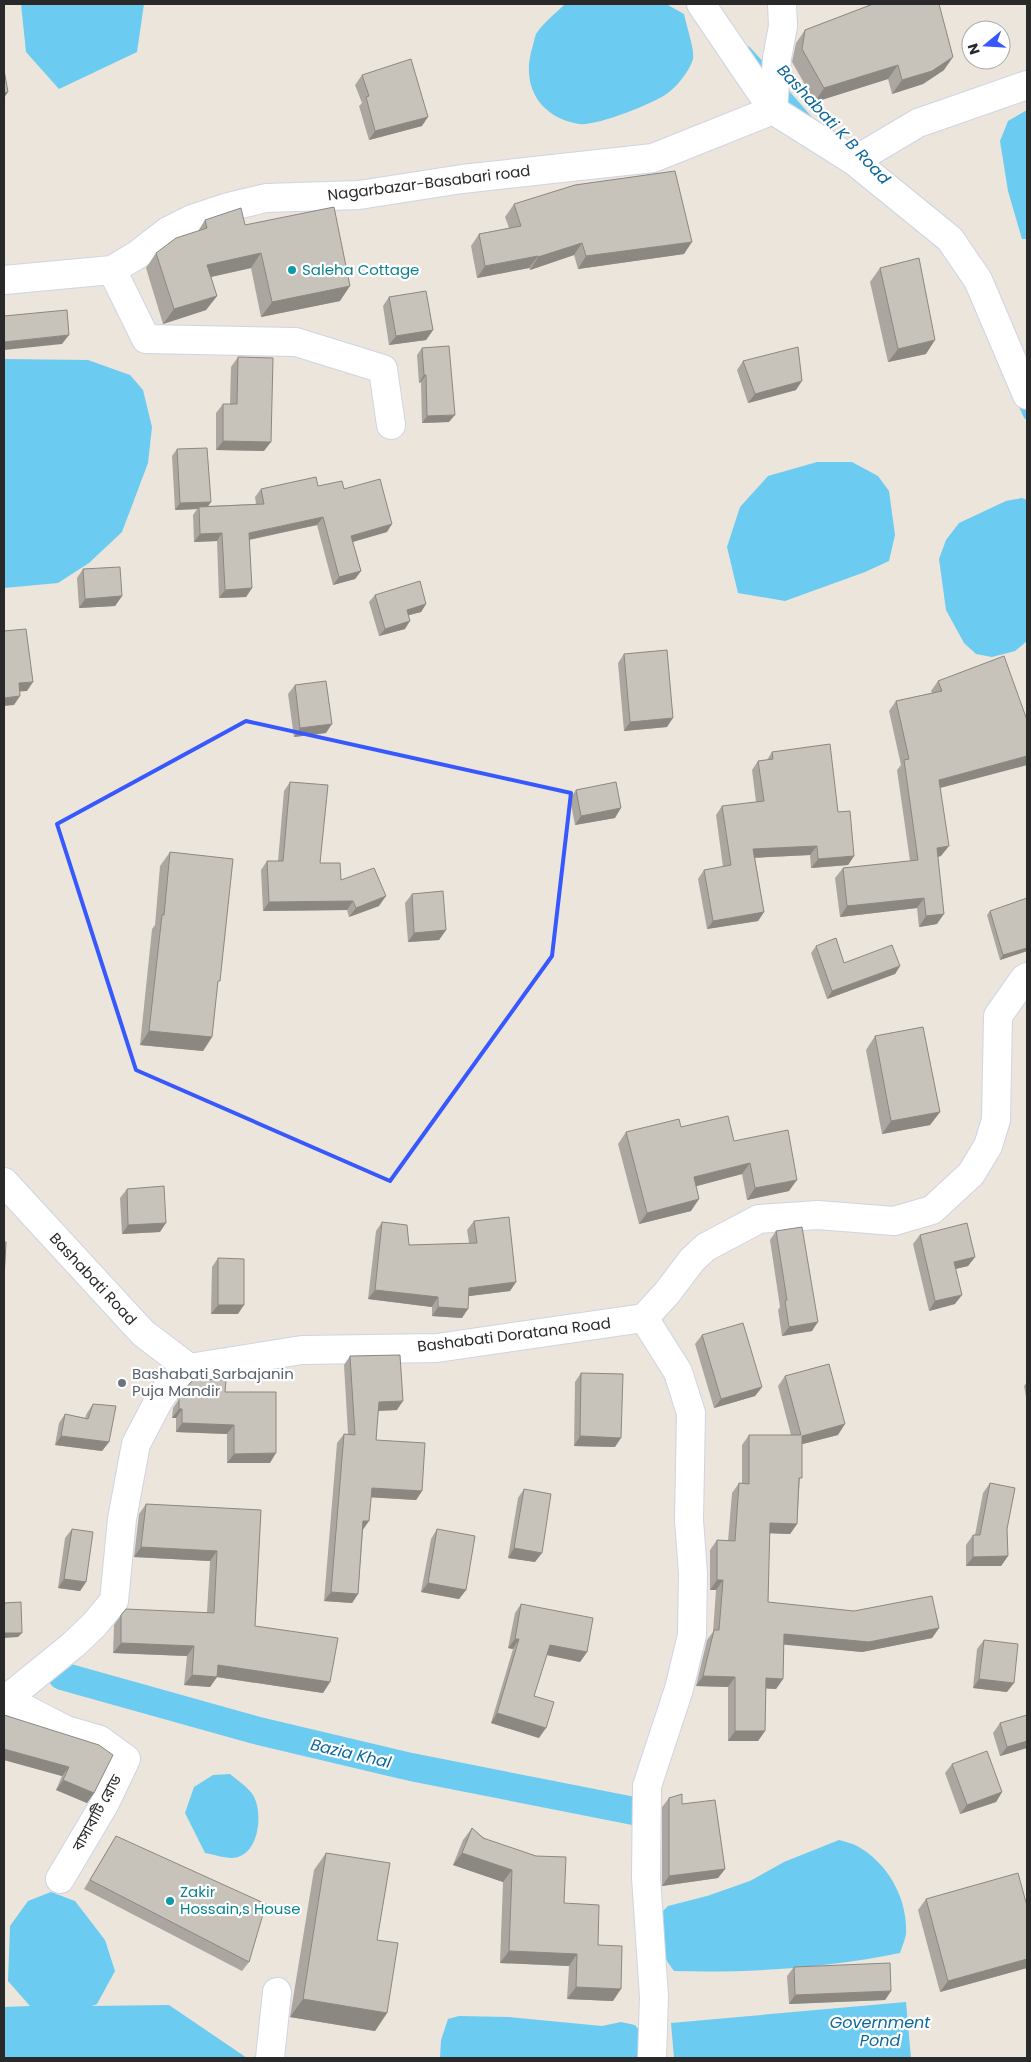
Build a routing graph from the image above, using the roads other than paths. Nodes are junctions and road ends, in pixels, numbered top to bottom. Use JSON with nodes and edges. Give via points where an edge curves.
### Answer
{"nodes":[{"id":1,"x":701,"y":4,"type":"edge"},
{"id":2,"x":782,"y":4,"type":"edge"},
{"id":3,"x":1027,"y":85,"type":"edge"},
{"id":4,"x":773,"y":110,"type":"junction"},
{"id":5,"x":854,"y":160,"type":"junction"},
{"id":6,"x":112,"y":270,"type":"junction"},
{"id":7,"x":4,"y":280,"type":"edge"},
{"id":8,"x":1027,"y":396,"type":"edge"},
{"id":9,"x":391,"y":425,"type":"dead end"},
{"id":10,"x":1027,"y":977,"type":"edge"},
{"id":11,"x":4,"y":1182,"type":"edge"},
{"id":12,"x":644,"y":1318,"type":"junction"},
{"id":13,"x":189,"y":1368,"type":"junction"},
{"id":14,"x":4,"y":1700,"type":"edge"},
{"id":15,"x":60,"y":1879,"type":"dead end"},
{"id":16,"x":277,"y":1992,"type":"dead end"},
{"id":17,"x":270,"y":2058,"type":"edge"},
{"id":18,"x":652,"y":2058,"type":"edge"}],
"edges":[{"from":1,"to":4,"type":"street"},
{"from":2,"to":4,"type":"street","via":[[783,26]]},
{"from":3,"to":5,"type":"street","via":[[918,123]]},
{"from":4,"to":5,"type":"street"},
{"from":4,"to":6,"type":"street","name":"Nagarbazar-Basabari road","via":[[653,158],[462,179],[359,195],[266,198],[228,207],[192,218],[168,231]]},
{"from":5,"to":8,"type":"street","via":[[950,239],[978,280]]},
{"from":6,"to":7,"type":"street","name":"Nagarbazar-Basabari road"},
{"from":6,"to":9,"type":"street","via":[[146,339],[296,342],[382,369]]},
{"from":10,"to":12,"type":"street","via":[[998,1016],[996,1120],[988,1146],[971,1174],[932,1210],[894,1221],[818,1215],[759,1219],[706,1247]]},
{"from":11,"to":13,"type":"street","name":"Bashabati Road","via":[[143,1333]]},
{"from":12,"to":13,"type":"street","name":"Bashabati Doratana Road","via":[[437,1348],[302,1350]]},
{"from":12,"to":18,"type":"street","via":[[678,1372],[691,1413],[689,1520],[693,1573],[692,1635],[679,1689],[646,1786],[646,1877],[654,1997]]},
{"from":13,"to":14,"type":"street","via":[[172,1381],[136,1444],[122,1519],[114,1601],[73,1645]]},
{"from":14,"to":15,"type":"street","name":"বাসাবাটি রোড","via":[[66,1730],[100,1740],[126,1759],[105,1803]]},
{"from":16,"to":17,"type":"street"}]}
